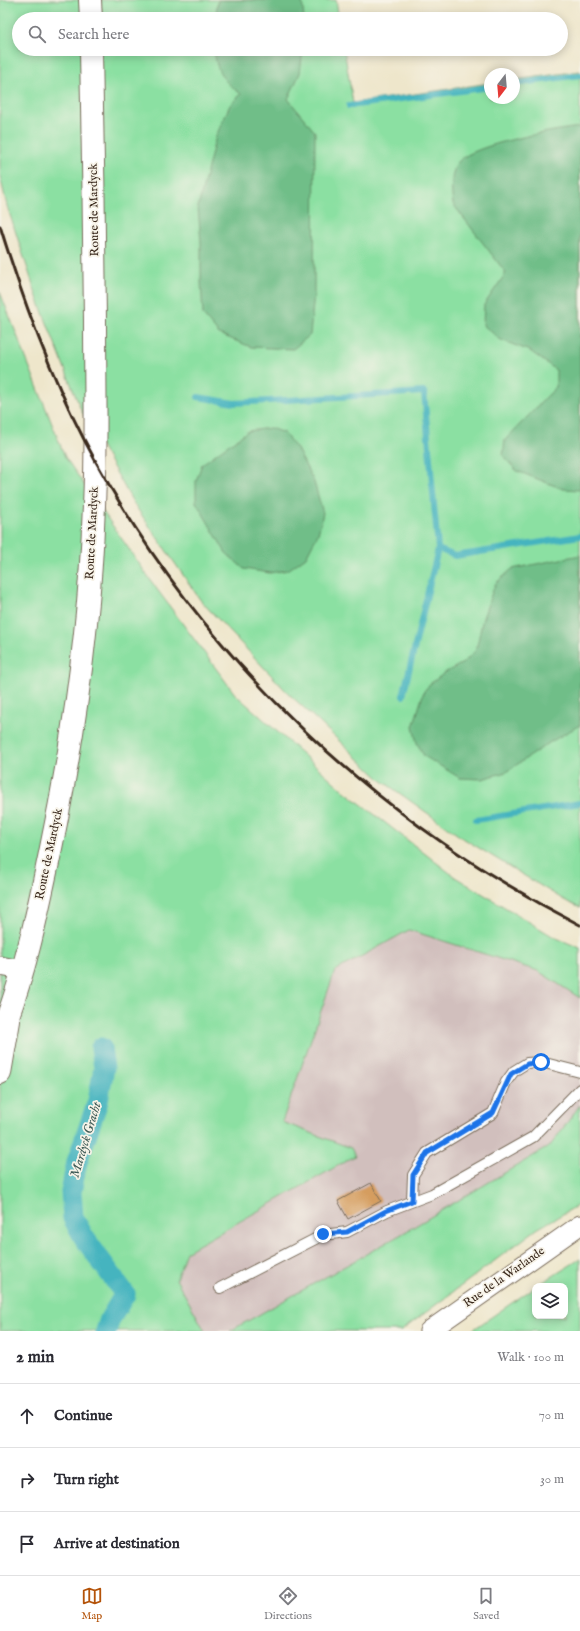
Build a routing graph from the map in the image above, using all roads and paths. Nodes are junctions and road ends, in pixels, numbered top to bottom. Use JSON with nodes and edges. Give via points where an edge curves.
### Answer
{"nodes":[{"id":1,"x":90,"y":0,"type":"edge"},
{"id":2,"x":90,"y":12,"type":"edge"},
{"id":3,"x":91,"y":56,"type":"edge"},
{"id":4,"x":0,"y":966,"type":"edge"},
{"id":5,"x":22,"y":970,"type":"junction"},
{"id":6,"x":5,"y":1008,"type":"edge"},
{"id":7,"x":0,"y":1037,"type":"edge"},
{"id":8,"x":580,"y":1072,"type":"edge"},
{"id":9,"x":0,"y":1073,"type":"edge"},
{"id":10,"x":580,"y":1089,"type":"edge"},
{"id":11,"x":412,"y":1201,"type":"junction"},
{"id":12,"x":580,"y":1225,"type":"edge"},
{"id":13,"x":220,"y":1288,"type":"dead end"},
{"id":14,"x":429,"y":1331,"type":"edge"}],
"edges":[{"from":1,"to":2,"type":"main road"},
{"from":3,"to":5,"type":"main road","name":"Route de Mardyck","via":[[96,435],[90,573],[81,665],[62,791]]},
{"from":4,"to":5,"type":"street"},
{"from":5,"to":6,"type":"main road","name":"Route de Mardyck"},
{"from":6,"to":7,"type":"main road","name":"Route de Mardyck"},
{"from":6,"to":9,"type":"main road","name":"Route de Mardyck"},
{"from":8,"to":11,"type":"lane","via":[[541,1062],[527,1064],[514,1071],[506,1082],[493,1113],[427,1153],[413,1175]]},
{"from":10,"to":11,"type":"lane","via":[[528,1141],[432,1194]]},
{"from":11,"to":13,"type":"lane","via":[[386,1211],[347,1232],[323,1234]]},
{"from":12,"to":14,"type":"street","name":"Rue de la Warlande"}]}
